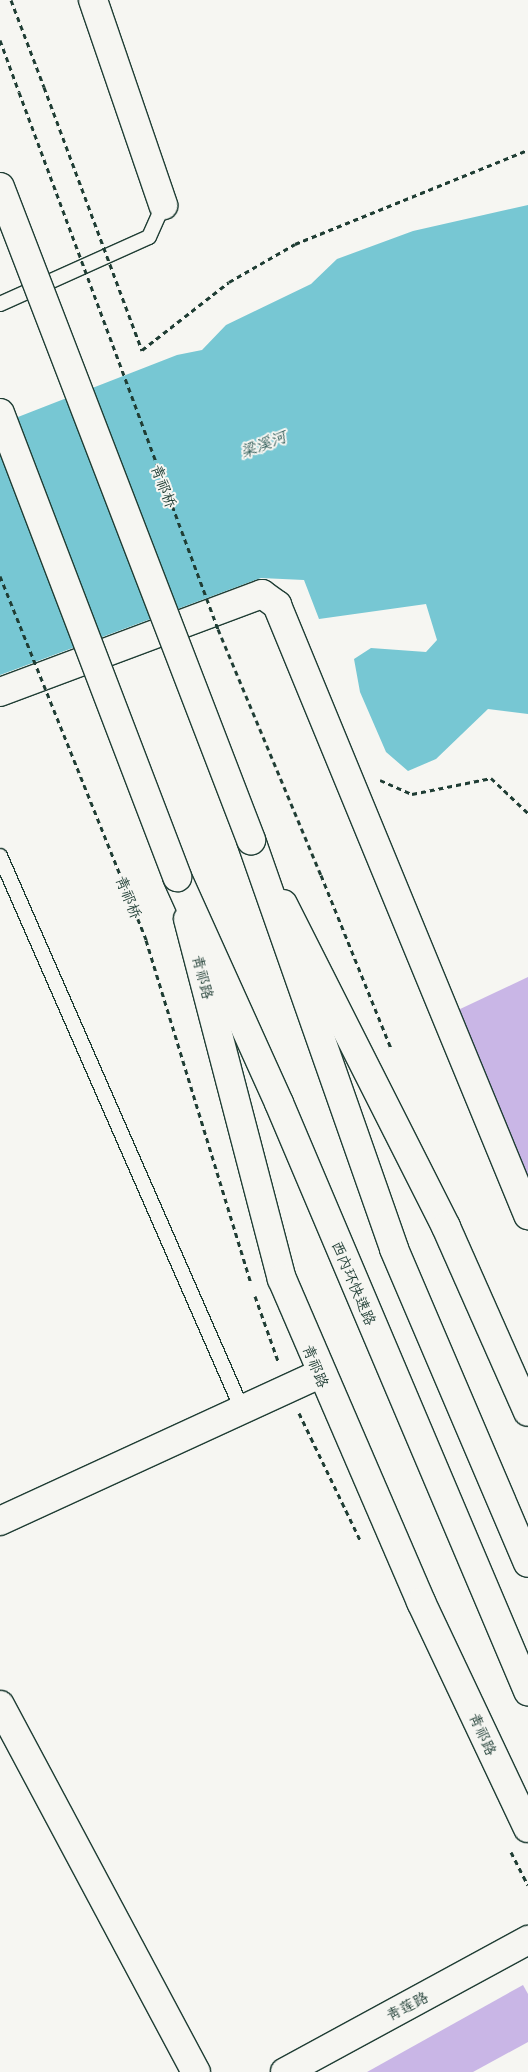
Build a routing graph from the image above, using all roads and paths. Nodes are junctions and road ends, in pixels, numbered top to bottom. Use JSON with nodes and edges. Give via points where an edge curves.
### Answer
{"nodes":[{"id":1,"x":11,"y":0,"type":"edge"},
{"id":2,"x":92,"y":0,"type":"edge"},
{"id":3,"x":0,"y":40,"type":"edge"},
{"id":4,"x":528,"y":150,"type":"edge"},
{"id":5,"x":0,"y":187,"type":"edge"},
{"id":6,"x":163,"y":205,"type":"joint"},
{"id":7,"x":0,"y":304,"type":"edge"},
{"id":8,"x":0,"y":413,"type":"edge"},
{"id":9,"x":0,"y":576,"type":"edge"},
{"id":10,"x":0,"y":692,"type":"edge"},
{"id":11,"x":343,"y":765,"type":"junction"},
{"id":12,"x":528,"y":813,"type":"edge"},
{"id":13,"x":250,"y":840,"type":"junction"},
{"id":14,"x":0,"y":856,"type":"edge"},
{"id":15,"x":321,"y":875,"type":"dead end"},
{"id":16,"x":177,"y":877,"type":"junction"},
{"id":17,"x":528,"y":1215,"type":"edge"},
{"id":18,"x":281,"y":1371,"type":"dead end"},
{"id":19,"x":319,"y":1374,"type":"junction"},
{"id":20,"x":242,"y":1409,"type":"junction"},
{"id":21,"x":528,"y":1412,"type":"edge"},
{"id":22,"x":0,"y":1521,"type":"edge"},
{"id":23,"x":528,"y":1563,"type":"edge"},
{"id":24,"x":528,"y":1690,"type":"edge"},
{"id":25,"x":0,"y":1704,"type":"edge"},
{"id":26,"x":528,"y":1828,"type":"edge"},
{"id":27,"x":528,"y":1940,"type":"edge"},
{"id":28,"x":196,"y":2072,"type":"edge"},
{"id":29,"x":285,"y":2072,"type":"edge"}],
"edges":[{"from":1,"to":4,"type":"path","bridge":true,"via":[[142,350],[229,282],[295,244]]},
{"from":2,"to":6,"type":"main road"},
{"from":3,"to":15,"type":"path","name":"青祁桥","bridge":true,"via":[[211,611]]},
{"from":5,"to":13,"type":"main road","bridge":true},
{"from":6,"to":7,"type":"lane","via":[[149,237]]},
{"from":8,"to":16,"type":"main road","bridge":true},
{"from":9,"to":18,"type":"path","name":"青祁桥","bridge":true,"via":[[146,940]]},
{"from":10,"to":11,"type":"main road","via":[[262,594],[277,605]]},
{"from":11,"to":12,"type":"path","via":[[412,794],[491,778]]},
{"from":11,"to":17,"type":"main road"},
{"from":13,"to":21,"type":"main road","via":[[446,1227]]},
{"from":13,"to":23,"type":"main road","via":[[394,1250]]},
{"from":14,"to":20,"type":"lane"},
{"from":16,"to":19,"type":"main road","name":"青祁路","via":[[282,1279]]},
{"from":16,"to":24,"type":"main road","name":"西内环快速路","via":[[279,1103]]},
{"from":19,"to":20,"type":"main road"},
{"from":19,"to":26,"type":"main road","name":"青祁路"},
{"from":20,"to":22,"type":"main road"},
{"from":25,"to":28,"type":"main road"},
{"from":27,"to":29,"type":"main road","name":"青莲路"}]}
